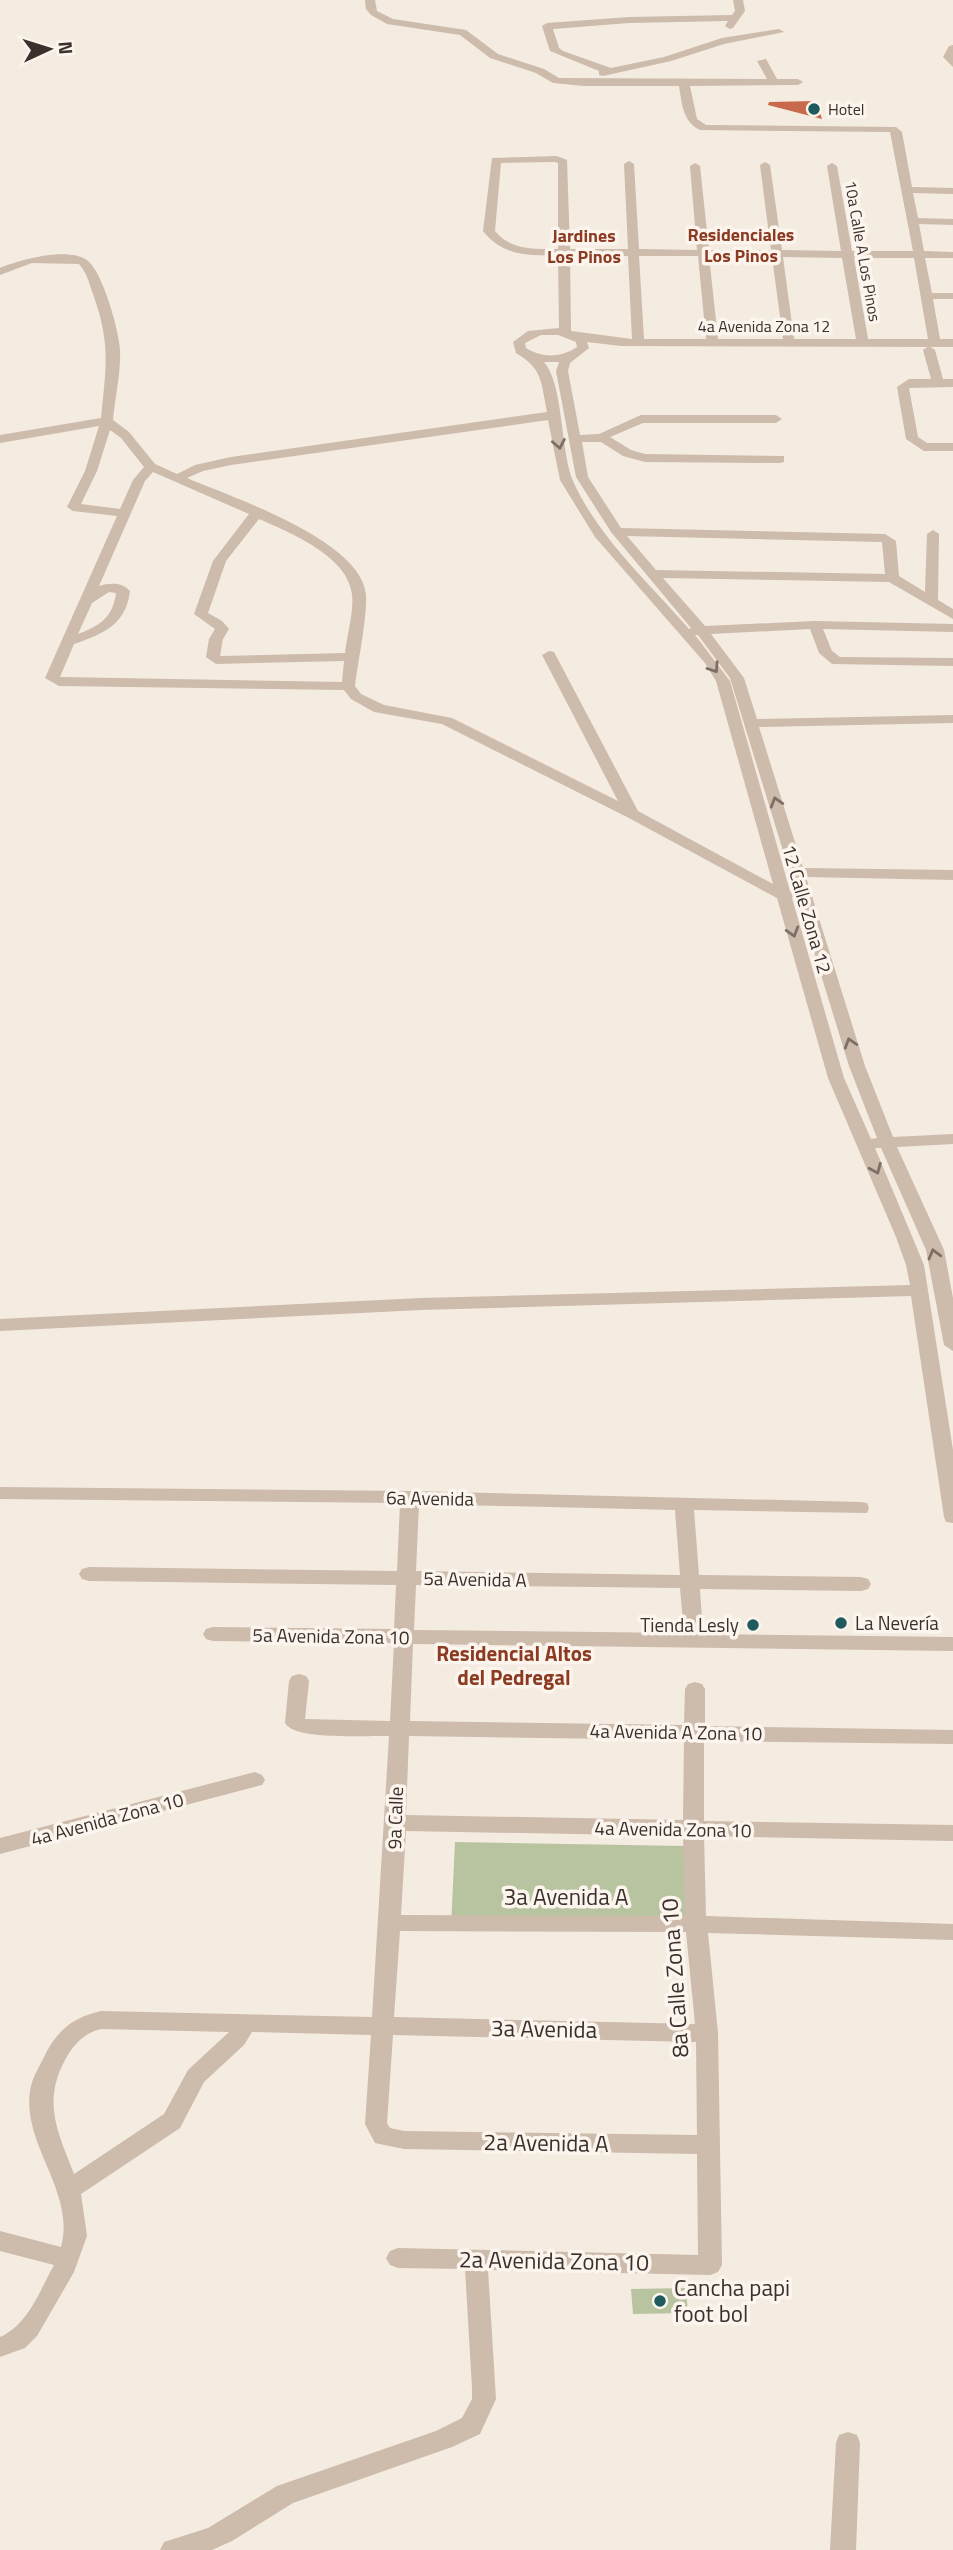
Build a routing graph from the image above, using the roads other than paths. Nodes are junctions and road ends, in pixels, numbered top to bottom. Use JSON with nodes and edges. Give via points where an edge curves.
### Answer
{"nodes":[{"id":1,"x":370,"y":0,"type":"edge"},
{"id":2,"x":738,"y":0,"type":"edge"},
{"id":3,"x":735,"y":18,"type":"junction"},
{"id":4,"x":779,"y":32,"type":"dead end"},
{"id":5,"x":722,"y":41,"type":"junction"},
{"id":6,"x":953,"y":48,"type":"edge"},
{"id":7,"x":762,"y":61,"type":"dead end"},
{"id":8,"x":953,"y":64,"type":"edge"},
{"id":9,"x":540,"y":71,"type":"junction"},
{"id":10,"x":612,"y":72,"type":"junction"},
{"id":11,"x":684,"y":82,"type":"junction"},
{"id":12,"x":774,"y":82,"type":"junction"},
{"id":13,"x":798,"y":82,"type":"dead end"},
{"id":14,"x":629,"y":164,"type":"dead end"},
{"id":15,"x":765,"y":165,"type":"dead end"},
{"id":16,"x":695,"y":166,"type":"dead end"},
{"id":17,"x":832,"y":166,"type":"dead end"},
{"id":18,"x":907,"y":190,"type":"junction"},
{"id":19,"x":953,"y":191,"type":"edge"},
{"id":20,"x":913,"y":221,"type":"junction"},
{"id":21,"x":953,"y":222,"type":"edge"},
{"id":22,"x":562,"y":252,"type":"junction"},
{"id":23,"x":634,"y":253,"type":"junction"},
{"id":24,"x":703,"y":253,"type":"junction"},
{"id":25,"x":777,"y":254,"type":"junction"},
{"id":26,"x":847,"y":254,"type":"junction"},
{"id":27,"x":919,"y":254,"type":"junction"},
{"id":28,"x":953,"y":255,"type":"edge"},
{"id":29,"x":0,"y":272,"type":"edge"},
{"id":30,"x":926,"y":296,"type":"junction"},
{"id":31,"x":953,"y":296,"type":"edge"},
{"id":32,"x":570,"y":335,"type":"junction"},
{"id":33,"x":638,"y":342,"type":"junction"},
{"id":34,"x":712,"y":342,"type":"junction"},
{"id":35,"x":789,"y":342,"type":"junction"},
{"id":36,"x":863,"y":343,"type":"junction"},
{"id":37,"x":953,"y":343,"type":"edge"},
{"id":38,"x":932,"y":346,"type":"junction"},
{"id":39,"x":953,"y":350,"type":"edge"},
{"id":40,"x":574,"y":354,"type":"junction"},
{"id":41,"x":533,"y":357,"type":"junction"},
{"id":42,"x":938,"y":383,"type":"junction"},
{"id":43,"x":953,"y":383,"type":"edge"},
{"id":44,"x":554,"y":415,"type":"junction"},
{"id":45,"x":776,"y":419,"type":"dead end"},
{"id":46,"x":107,"y":421,"type":"junction"},
{"id":47,"x":603,"y":438,"type":"junction"},
{"id":48,"x":0,"y":439,"type":"edge"},
{"id":49,"x":575,"y":439,"type":"junction"},
{"id":50,"x":953,"y":447,"type":"edge"},
{"id":51,"x":780,"y":459,"type":"dead end"},
{"id":52,"x":151,"y":467,"type":"junction"},
{"id":53,"x":176,"y":479,"type":"junction"},
{"id":54,"x":124,"y":513,"type":"junction"},
{"id":55,"x":256,"y":514,"type":"junction"},
{"id":56,"x":619,"y":532,"type":"junction"},
{"id":57,"x":933,"y":534,"type":"dead end"},
{"id":58,"x":653,"y":574,"type":"junction"},
{"id":59,"x":892,"y":578,"type":"junction"},
{"id":60,"x":87,"y":601,"type":"junction"},
{"id":61,"x":932,"y":601,"type":"junction"},
{"id":62,"x":953,"y":615,"type":"edge"},
{"id":63,"x":815,"y":625,"type":"junction"},
{"id":64,"x":953,"y":628,"type":"edge"},
{"id":65,"x":702,"y":630,"type":"junction"},
{"id":66,"x":685,"y":633,"type":"junction"},
{"id":67,"x":70,"y":641,"type":"junction"},
{"id":68,"x":549,"y":655,"type":"dead end"},
{"id":69,"x":352,"y":657,"type":"junction"},
{"id":70,"x":953,"y":662,"type":"edge"},
{"id":71,"x":348,"y":686,"type":"junction"},
{"id":72,"x":953,"y":719,"type":"edge"},
{"id":73,"x":751,"y":723,"type":"junction"},
{"id":74,"x":632,"y":814,"type":"junction"},
{"id":75,"x":798,"y":872,"type":"junction"},
{"id":76,"x":953,"y":875,"type":"edge"},
{"id":77,"x":805,"y":894,"type":"junction"},
{"id":78,"x":782,"y":895,"type":"junction"},
{"id":79,"x":953,"y":1139,"type":"edge"},
{"id":80,"x":865,"y":1143,"type":"junction"},
{"id":81,"x":887,"y":1143,"type":"junction"},
{"id":82,"x":920,"y":1290,"type":"junction"},
{"id":83,"x":0,"y":1325,"type":"edge"},
{"id":84,"x":953,"y":1345,"type":"edge"},
{"id":85,"x":944,"y":1379,"type":"edge"},
{"id":86,"x":0,"y":1493,"type":"edge"},
{"id":87,"x":410,"y":1497,"type":"junction"},
{"id":88,"x":684,"y":1503,"type":"junction"},
{"id":89,"x":860,"y":1508,"type":"dead end"},
{"id":90,"x":953,"y":1517,"type":"edge"},
{"id":91,"x":89,"y":1574,"type":"dead end"},
{"id":92,"x":407,"y":1578,"type":"junction"},
{"id":93,"x":689,"y":1581,"type":"junction"},
{"id":94,"x":861,"y":1584,"type":"dead end"},
{"id":95,"x":213,"y":1634,"type":"dead end"},
{"id":96,"x":404,"y":1637,"type":"junction"},
{"id":97,"x":694,"y":1641,"type":"junction"},
{"id":98,"x":953,"y":1644,"type":"edge"},
{"id":99,"x":299,"y":1681,"type":"dead end"},
{"id":100,"x":695,"y":1689,"type":"dead end"},
{"id":101,"x":399,"y":1728,"type":"junction"},
{"id":102,"x":695,"y":1732,"type":"junction"},
{"id":103,"x":953,"y":1737,"type":"edge"},
{"id":104,"x":255,"y":1780,"type":"dead end"},
{"id":105,"x":394,"y":1823,"type":"junction"},
{"id":106,"x":693,"y":1830,"type":"junction"},
{"id":107,"x":953,"y":1833,"type":"edge"},
{"id":108,"x":0,"y":1846,"type":"edge"},
{"id":109,"x":388,"y":1923,"type":"junction"},
{"id":110,"x":696,"y":1924,"type":"junction"},
{"id":111,"x":953,"y":1933,"type":"edge"},
{"id":112,"x":246,"y":2023,"type":"junction"},
{"id":113,"x":382,"y":2026,"type":"junction"},
{"id":114,"x":707,"y":2033,"type":"junction"},
{"id":115,"x":383,"y":2136,"type":"joint"},
{"id":116,"x":710,"y":2145,"type":"junction"},
{"id":117,"x":69,"y":2190,"type":"junction"},
{"id":118,"x":0,"y":2241,"type":"edge"},
{"id":119,"x":398,"y":2258,"type":"dead end"},
{"id":120,"x":67,"y":2259,"type":"junction"},
{"id":121,"x":476,"y":2260,"type":"junction"},
{"id":122,"x":710,"y":2265,"type":"joint"},
{"id":123,"x":0,"y":2347,"type":"edge"},
{"id":124,"x":848,"y":2443,"type":"dead end"},
{"id":125,"x":173,"y":2550,"type":"edge"},
{"id":126,"x":843,"y":2550,"type":"edge"}],
"edges":[{"from":1,"to":9,"type":"street","via":[[374,13],[390,22],[463,32],[494,56]]},
{"from":2,"to":3,"type":"street","via":[[740,11]]},
{"from":3,"to":5,"type":"street"},
{"from":3,"to":10,"type":"street","via":[[547,26],[559,53]]},
{"from":4,"to":5,"type":"street"},
{"from":5,"to":10,"type":"street"},
{"from":6,"to":8,"type":"street","via":[[948,57]]},
{"from":7,"to":12,"type":"street"},
{"from":9,"to":10,"type":"street"},
{"from":9,"to":11,"type":"street","via":[[566,82]]},
{"from":11,"to":12,"type":"street"},
{"from":11,"to":18,"type":"street","via":[[690,118],[704,128],[892,129],[897,132]]},
{"from":12,"to":13,"type":"street"},
{"from":14,"to":23,"type":"street"},
{"from":15,"to":25,"type":"street"},
{"from":16,"to":24,"type":"street"},
{"from":17,"to":26,"type":"street","name":"10a Calle A Los Pinos"},
{"from":18,"to":19,"type":"street"},
{"from":18,"to":20,"type":"street"},
{"from":20,"to":21,"type":"street"},
{"from":20,"to":27,"type":"street"},
{"from":22,"to":22,"type":"street","via":[[517,251],[494,238],[489,231],[494,162],[561,160]]},
{"from":22,"to":23,"type":"street"},
{"from":22,"to":32,"type":"street"},
{"from":23,"to":24,"type":"street"},
{"from":23,"to":33,"type":"street"},
{"from":24,"to":25,"type":"street"},
{"from":24,"to":34,"type":"street"},
{"from":25,"to":26,"type":"street"},
{"from":25,"to":35,"type":"street"},
{"from":26,"to":27,"type":"street"},
{"from":26,"to":36,"type":"street","name":"10a Calle A Los Pinos"},
{"from":27,"to":28,"type":"street"},
{"from":27,"to":30,"type":"street"},
{"from":29,"to":46,"type":"street","via":[[30,260],[62,257],[83,262],[91,271],[114,350]]},
{"from":30,"to":31,"type":"street"},
{"from":30,"to":38,"type":"street"},
{"from":32,"to":33,"type":"street","name":"4a Avenida Zona 12"},
{"from":32,"to":40,"type":"street","name":"12 Calle Zona 12","via":[[583,344]]},
{"from":32,"to":41,"type":"street","name":"4a Avenida Zona 12","via":[[536,332],[522,338],[518,346]]},
{"from":33,"to":34,"type":"street","name":"4a Avenida Zona 12"},
{"from":34,"to":35,"type":"street","name":"4a Avenida Zona 12"},
{"from":35,"to":36,"type":"street","name":"4a Avenida Zona 12"},
{"from":36,"to":38,"type":"street","name":"4a Avenida Zona 12"},
{"from":37,"to":38,"type":"street","name":"4a Avenida Zona 12"},
{"from":38,"to":39,"type":"street","name":"4a Avenida Zona 12"},
{"from":38,"to":40,"type":"street","name":"4a Avenida Zona 12"},
{"from":38,"to":42,"type":"street"},
{"from":40,"to":41,"type":"street","name":"4a Avenida Zona 12"},
{"from":40,"to":49,"type":"street","name":"12 Calle Zona 12","via":[[562,371]]},
{"from":41,"to":44,"type":"street","name":"12 Calle Zona 12","via":[[545,373]]},
{"from":42,"to":43,"type":"street"},
{"from":42,"to":50,"type":"street","via":[[904,387],[912,439],[924,447]]},
{"from":44,"to":53,"type":"street","via":[[231,461]]},
{"from":44,"to":66,"type":"street","name":"12 Calle Zona 12","one_way":true,"via":[[566,480],[601,537]]},
{"from":45,"to":47,"type":"street","via":[[640,419]]},
{"from":46,"to":48,"type":"street"},
{"from":46,"to":52,"type":"street"},
{"from":46,"to":54,"type":"street","via":[[91,471],[73,507]]},
{"from":47,"to":49,"type":"street"},
{"from":47,"to":51,"type":"street","via":[[645,458]]},
{"from":49,"to":56,"type":"street","name":"12 Calle Zona 12","via":[[582,477]]},
{"from":52,"to":53,"type":"street"},
{"from":52,"to":54,"type":"street","via":[[139,480]]},
{"from":53,"to":55,"type":"street"},
{"from":54,"to":60,"type":"street"},
{"from":55,"to":69,"type":"street","via":[[322,544],[348,570],[359,594]]},
{"from":55,"to":69,"type":"street","via":[[220,561],[201,614],[222,629],[213,657]]},
{"from":56,"to":58,"type":"street","name":"12 Calle Zona 12"},
{"from":56,"to":59,"type":"street","via":[[885,538],[890,541]]},
{"from":57,"to":61,"type":"street"},
{"from":58,"to":59,"type":"street"},
{"from":58,"to":65,"type":"street","name":"12 Calle Zona 12"},
{"from":59,"to":61,"type":"street"},
{"from":60,"to":67,"type":"street"},
{"from":60,"to":67,"type":"street","via":[[103,588],[123,591],[108,627]]},
{"from":61,"to":62,"type":"street"},
{"from":63,"to":64,"type":"street"},
{"from":63,"to":65,"type":"street"},
{"from":63,"to":70,"type":"street","via":[[830,659]]},
{"from":65,"to":66,"type":"street"},
{"from":65,"to":73,"type":"street","name":"12 Calle Zona 12","via":[[737,678]]},
{"from":66,"to":78,"type":"street","name":"12 Calle Zona 12","one_way":true,"via":[[723,681]]},
{"from":67,"to":71,"type":"street","via":[[52,678],[59,682]]},
{"from":68,"to":74,"type":"street"},
{"from":69,"to":71,"type":"street"},
{"from":71,"to":74,"type":"street","via":[[372,706],[447,721]]},
{"from":72,"to":73,"type":"street"},
{"from":75,"to":73,"type":"street","name":"12 Calle Zona 12","one_way":true},
{"from":74,"to":78,"type":"street"},
{"from":75,"to":76,"type":"street"},
{"from":75,"to":77,"type":"street","name":"12 Calle Zona 12"},
{"from":77,"to":78,"type":"street"},
{"from":81,"to":77,"type":"street","name":"12 Calle Zona 12","one_way":true,"via":[[857,1066]]},
{"from":78,"to":80,"type":"street","name":"12 Calle Zona 12","one_way":true,"via":[[836,1078]]},
{"from":79,"to":81,"type":"street"},
{"from":80,"to":81,"type":"street"},
{"from":80,"to":82,"type":"street","name":"12 Calle Zona 12","one_way":true,"via":[[910,1250]]},
{"from":84,"to":81,"type":"street","name":"12 Calle Zona 12","one_way":true,"via":[[934,1250]]},
{"from":82,"to":83,"type":"street","via":[[421,1304]]},
{"from":82,"to":85,"type":"street","name":"12 Calle Zona 12"},
{"from":85,"to":90,"type":"street","name":"12 Calle Zona 12"},
{"from":86,"to":87,"type":"street","name":"6a Avenida"},
{"from":87,"to":88,"type":"street","name":"6a Avenida"},
{"from":87,"to":92,"type":"street","name":"9a Calle"},
{"from":88,"to":89,"type":"street","name":"6a Avenida"},
{"from":88,"to":93,"type":"street"},
{"from":91,"to":92,"type":"street","name":"5a Avenida A"},
{"from":92,"to":93,"type":"street","name":"5a Avenida A"},
{"from":92,"to":96,"type":"street","name":"9a Calle"},
{"from":93,"to":94,"type":"street","name":"5a Avenida A"},
{"from":93,"to":97,"type":"street"},
{"from":95,"to":96,"type":"street","name":"5a Avenida Zona 10"},
{"from":96,"to":97,"type":"street","name":"5a Avenida Zona 10"},
{"from":96,"to":101,"type":"street","name":"9a Calle"},
{"from":97,"to":98,"type":"street","name":"5a Avenida Zona 10"},
{"from":99,"to":101,"type":"street","name":"4a Avenida A Zona 10","via":[[298,1726]]},
{"from":100,"to":102,"type":"street","name":"8a Calle Zona 10"},
{"from":101,"to":102,"type":"street","name":"4a Avenida A Zona 10"},
{"from":101,"to":105,"type":"street","name":"9a Calle"},
{"from":102,"to":103,"type":"street","name":"4a Avenida A Zona 10"},
{"from":102,"to":106,"type":"street","name":"8a Calle Zona 10"},
{"from":104,"to":108,"type":"street","name":"4a Avenida Zona 10"},
{"from":105,"to":106,"type":"street","name":"4a Avenida Zona 10"},
{"from":105,"to":109,"type":"street","name":"9a Calle"},
{"from":106,"to":107,"type":"street","name":"4a Avenida Zona 10"},
{"from":106,"to":110,"type":"street","name":"8a Calle Zona 10"},
{"from":109,"to":110,"type":"street","name":"3a Avenida A"},
{"from":109,"to":113,"type":"street","name":"9a Calle"},
{"from":110,"to":111,"type":"street","name":"3a Avenida A"},
{"from":110,"to":114,"type":"street","name":"8a Calle Zona 10"},
{"from":112,"to":113,"type":"street","name":"3a Avenida"},
{"from":112,"to":117,"type":"street","via":[[234,2042],[196,2075],[172,2120]]},
{"from":112,"to":117,"type":"street","name":"3a Avenida","via":[[102,2020],[72,2031],[44,2080],[41,2104]]},
{"from":113,"to":114,"type":"street","name":"3a Avenida"},
{"from":113,"to":115,"type":"street","name":"9a Calle","via":[[376,2118]]},
{"from":114,"to":116,"type":"street","name":"8a Calle Zona 10"},
{"from":115,"to":116,"type":"street","name":"2a Avenida A"},
{"from":116,"to":122,"type":"street","name":"8a Calle Zona 10"},
{"from":117,"to":120,"type":"street","name":"3a Avenida","via":[[76,2226]]},
{"from":118,"to":120,"type":"street"},
{"from":119,"to":121,"type":"street","name":"2a Avenida Zona 10"},
{"from":120,"to":123,"type":"street","name":"3a Avenida","via":[[36,2321],[15,2342]]},
{"from":121,"to":122,"type":"street","name":"2a Avenida Zona 10"},
{"from":121,"to":125,"type":"street","via":[[484,2389],[481,2410],[471,2426],[268,2501],[229,2530]]},
{"from":124,"to":126,"type":"street"}]}
